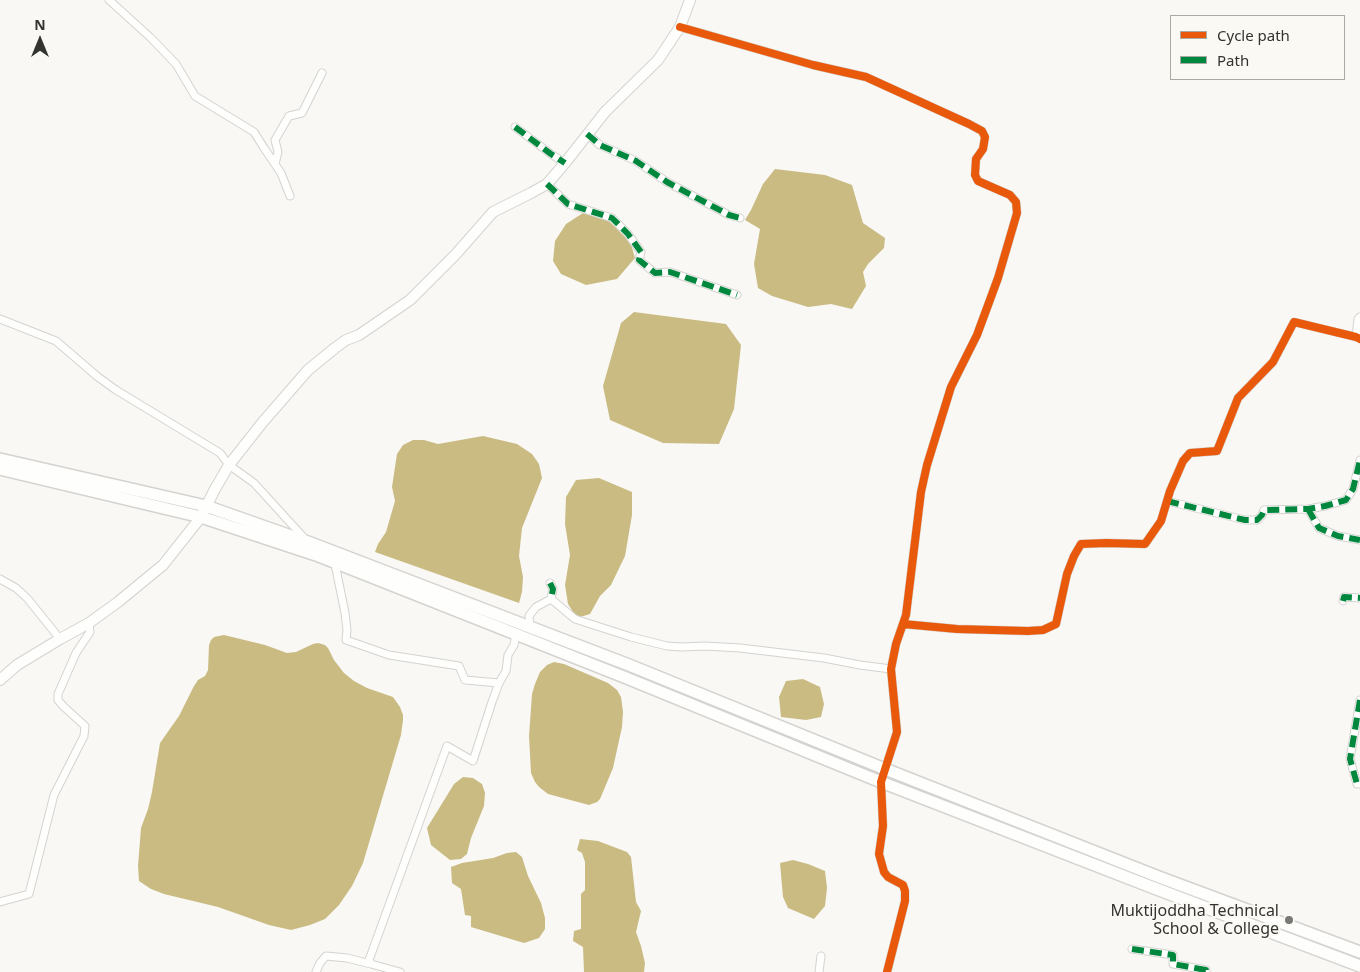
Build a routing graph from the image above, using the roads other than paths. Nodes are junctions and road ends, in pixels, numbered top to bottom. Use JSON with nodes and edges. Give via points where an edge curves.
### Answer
{"nodes":[{"id":1,"x":109,"y":0,"type":"edge"},
{"id":2,"x":690,"y":0,"type":"edge"},
{"id":3,"x":680,"y":27,"type":"junction"},
{"id":4,"x":322,"y":73,"type":"dead end"},
{"id":5,"x":515,"y":127,"type":"dead end"},
{"id":6,"x":587,"y":134,"type":"junction"},
{"id":7,"x":565,"y":163,"type":"junction"},
{"id":8,"x":275,"y":164,"type":"junction"},
{"id":9,"x":547,"y":184,"type":"junction"},
{"id":10,"x":290,"y":196,"type":"dead end"},
{"id":11,"x":740,"y":218,"type":"dead end"},
{"id":12,"x":737,"y":295,"type":"dead end"},
{"id":13,"x":1360,"y":317,"type":"edge"},
{"id":14,"x":0,"y":319,"type":"edge"},
{"id":15,"x":1358,"y":338,"type":"edge"},
{"id":16,"x":0,"y":459,"type":"edge"},
{"id":17,"x":1360,"y":460,"type":"edge"},
{"id":18,"x":229,"y":465,"type":"junction"},
{"id":19,"x":0,"y":469,"type":"edge"},
{"id":20,"x":1167,"y":501,"type":"junction"},
{"id":21,"x":206,"y":506,"type":"junction"},
{"id":22,"x":1308,"y":509,"type":"junction"},
{"id":23,"x":201,"y":517,"type":"junction"},
{"id":24,"x":1360,"y":540,"type":"edge"},
{"id":25,"x":308,"y":542,"type":"junction"},
{"id":26,"x":334,"y":557,"type":"junction"},
{"id":27,"x":0,"y":579,"type":"edge"},
{"id":28,"x":550,"y":583,"type":"dead end"},
{"id":29,"x":1360,"y":598,"type":"edge"},
{"id":30,"x":551,"y":599,"type":"junction"},
{"id":31,"x":1344,"y":601,"type":"dead end"},
{"id":32,"x":89,"y":622,"type":"junction"},
{"id":33,"x":903,"y":624,"type":"junction"},
{"id":34,"x":530,"y":627,"type":"junction"},
{"id":35,"x":516,"y":634,"type":"junction"},
{"id":36,"x":60,"y":639,"type":"junction"},
{"id":37,"x":891,"y":669,"type":"junction"},
{"id":38,"x":0,"y":680,"type":"edge"},
{"id":39,"x":499,"y":683,"type":"junction"},
{"id":40,"x":1360,"y":700,"type":"edge"},
{"id":41,"x":885,"y":769,"type":"junction"},
{"id":42,"x":881,"y":782,"type":"junction"},
{"id":43,"x":1360,"y":784,"type":"edge"},
{"id":44,"x":0,"y":902,"type":"edge"},
{"id":45,"x":1132,"y":949,"type":"dead end"},
{"id":46,"x":1360,"y":952,"type":"edge"},
{"id":47,"x":821,"y":956,"type":"dead end"},
{"id":48,"x":371,"y":964,"type":"junction"},
{"id":49,"x":1360,"y":966,"type":"edge"},
{"id":50,"x":316,"y":972,"type":"edge"},
{"id":51,"x":400,"y":972,"type":"edge"},
{"id":52,"x":819,"y":972,"type":"edge"},
{"id":53,"x":887,"y":972,"type":"edge"},
{"id":54,"x":1206,"y":972,"type":"edge"}],
"edges":[{"from":1,"to":8,"type":"street","via":[[176,64],[195,96],[254,132]]},
{"from":2,"to":3,"type":"main road"},
{"from":3,"to":6,"type":"main road","via":[[658,60]]},
{"from":3,"to":33,"type":"street","via":[[866,77],[969,124],[982,131],[985,137],[983,149],[976,159],[975,176],[978,181],[1010,195],[1016,202],[1016,213],[998,278],[977,335],[951,387],[927,465]]},
{"from":4,"to":8,"type":"street","via":[[302,114],[289,116],[275,140],[278,152]]},
{"from":5,"to":7,"type":"street"},
{"from":6,"to":7,"type":"main road"},
{"from":6,"to":11,"type":"street","via":[[600,145],[636,161],[667,182]]},
{"from":7,"to":9,"type":"main road"},
{"from":8,"to":10,"type":"street"},
{"from":9,"to":12,"type":"street","via":[[568,204],[612,218],[641,252],[639,260],[655,273],[670,272]]},
{"from":9,"to":18,"type":"main road","via":[[493,212],[410,300],[359,335],[346,340],[308,370]]},
{"from":13,"to":15,"type":"street"},
{"from":14,"to":18,"type":"street","via":[[56,340],[98,378],[220,453]]},
{"from":15,"to":20,"type":"street","via":[[1294,322],[1273,362],[1238,398],[1217,451],[1190,453],[1183,461]]},
{"from":16,"to":21,"type":"main road"},
{"from":17,"to":22,"type":"street","via":[[1353,489],[1346,500]]},
{"from":18,"to":21,"type":"main road"},
{"from":18,"to":25,"type":"street","via":[[254,484]]},
{"from":19,"to":23,"type":"main road"},
{"from":20,"to":22,"type":"street","via":[[1246,520],[1256,520],[1264,510]]},
{"from":20,"to":33,"type":"street","via":[[1161,521],[1146,544],[1081,544],[1067,574],[1056,624],[1043,630],[1028,631]]},
{"from":21,"to":23,"type":"main road"},
{"from":21,"to":25,"type":"main road"},
{"from":22,"to":24,"type":"street","via":[[1319,528]]},
{"from":23,"to":26,"type":"main road","via":[[316,555]]},
{"from":23,"to":32,"type":"main road","via":[[163,565]]},
{"from":25,"to":26,"type":"main road"},
{"from":26,"to":34,"type":"main road"},
{"from":26,"to":35,"type":"main road"},
{"from":26,"to":39,"type":"street","via":[[345,613],[346,640],[389,655],[459,666],[465,680]]},
{"from":27,"to":36,"type":"street","via":[[27,598]]},
{"from":28,"to":30,"type":"street","via":[[553,589]]},
{"from":29,"to":31,"type":"street","via":[[1344,597]]},
{"from":30,"to":34,"type":"street","via":[[536,606],[530,616]]},
{"from":30,"to":37,"type":"street","via":[[575,619],[667,646],[740,648]]},
{"from":32,"to":36,"type":"main road"},
{"from":32,"to":44,"type":"street","via":[[90,632],[76,653],[58,694],[63,706],[85,726],[84,736],[54,795],[29,894]]},
{"from":33,"to":37,"type":"street"},
{"from":34,"to":41,"type":"main road"},
{"from":35,"to":39,"type":"street","via":[[508,654],[506,671]]},
{"from":35,"to":42,"type":"main road"},
{"from":36,"to":38,"type":"main road","via":[[17,665]]},
{"from":37,"to":41,"type":"street","via":[[897,732]]},
{"from":39,"to":48,"type":"street","via":[[473,761],[447,746],[369,960]]},
{"from":40,"to":43,"type":"street","via":[[1350,759],[1357,784]]},
{"from":41,"to":42,"type":"street"},
{"from":41,"to":46,"type":"main road"},
{"from":42,"to":49,"type":"main road"},
{"from":42,"to":53,"type":"street","via":[[883,826],[879,854],[884,872],[905,891]]},
{"from":45,"to":54,"type":"street","via":[[1173,955],[1173,964]]},
{"from":47,"to":52,"type":"street"},
{"from":48,"to":50,"type":"street","via":[[326,956]]},
{"from":48,"to":51,"type":"street"}]}
